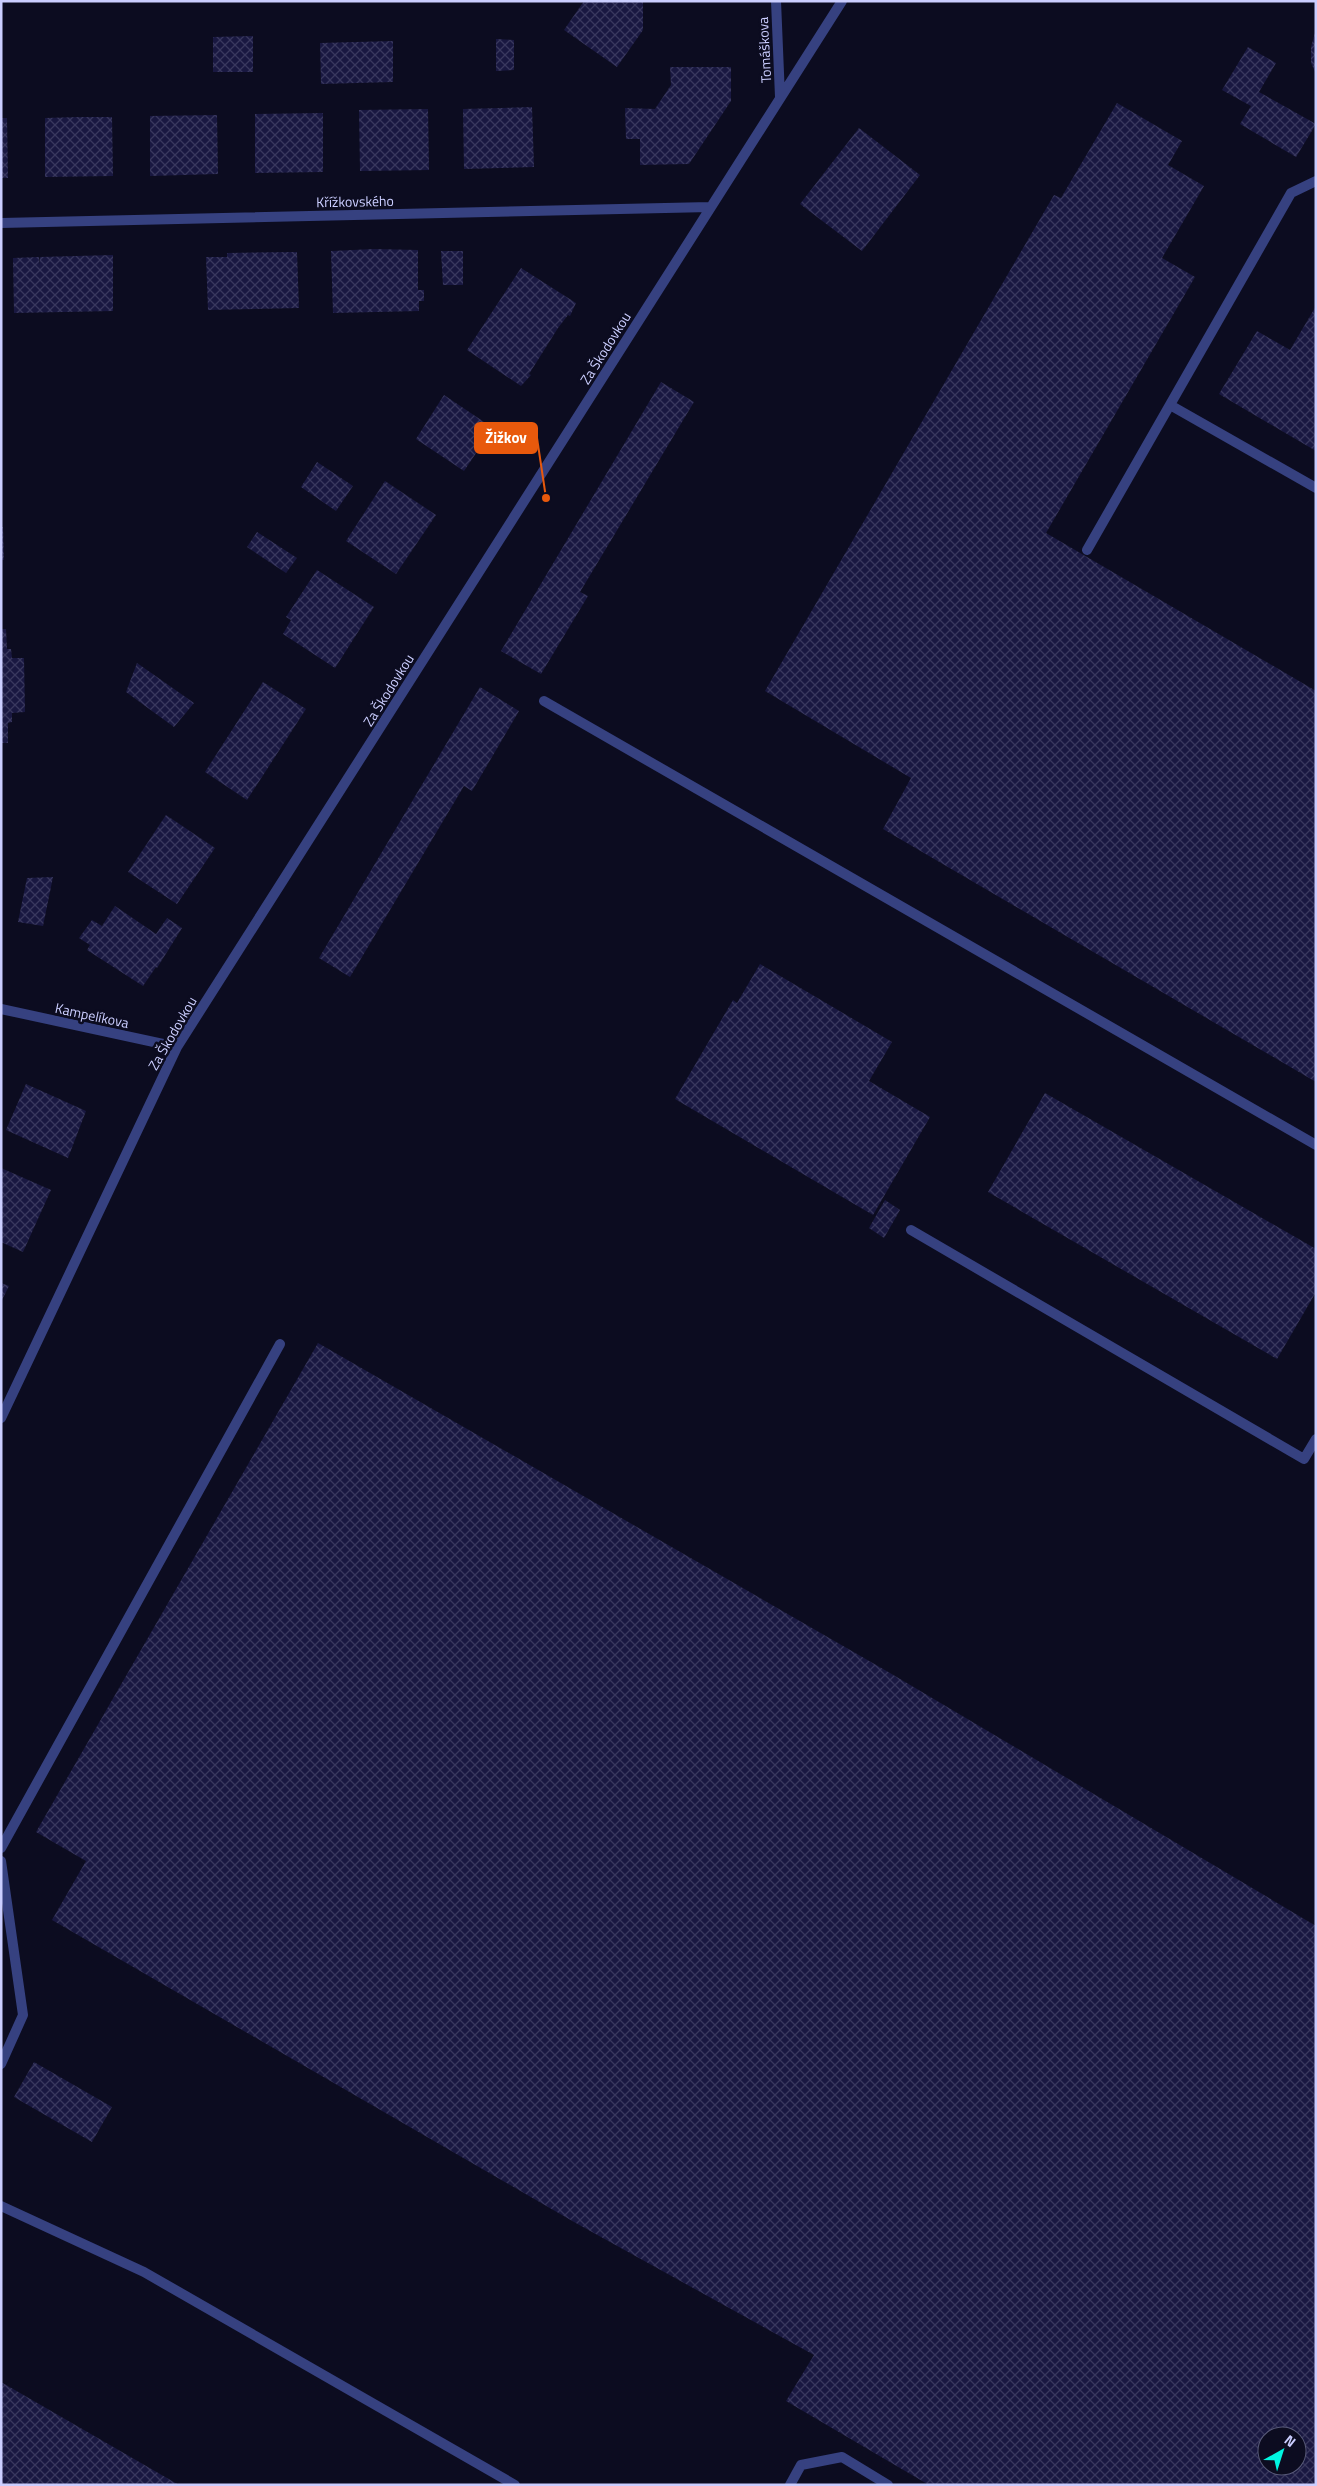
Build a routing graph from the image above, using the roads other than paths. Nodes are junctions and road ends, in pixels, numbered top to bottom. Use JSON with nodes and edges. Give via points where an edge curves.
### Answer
{"nodes":[{"id":1,"x":776,"y":1,"type":"edge"},
{"id":2,"x":842,"y":1,"type":"edge"},
{"id":3,"x":780,"y":97,"type":"junction"},
{"id":4,"x":1316,"y":180,"type":"edge"},
{"id":5,"x":710,"y":207,"type":"junction"},
{"id":6,"x":1,"y":223,"type":"edge"},
{"id":7,"x":1170,"y":404,"type":"junction"},
{"id":8,"x":1316,"y":488,"type":"edge"},
{"id":9,"x":1087,"y":550,"type":"dead end"},
{"id":10,"x":544,"y":701,"type":"dead end"},
{"id":11,"x":1,"y":1009,"type":"edge"},
{"id":12,"x":177,"y":1047,"type":"junction"},
{"id":13,"x":1316,"y":1145,"type":"edge"},
{"id":14,"x":911,"y":1230,"type":"dead end"},
{"id":15,"x":280,"y":1344,"type":"dead end"},
{"id":16,"x":1,"y":1418,"type":"edge"},
{"id":17,"x":1316,"y":1440,"type":"edge"},
{"id":18,"x":1,"y":1848,"type":"edge"},
{"id":19,"x":1,"y":1860,"type":"edge"},
{"id":20,"x":1,"y":2064,"type":"edge"},
{"id":21,"x":1,"y":2206,"type":"edge"},
{"id":22,"x":515,"y":2485,"type":"edge"},
{"id":23,"x":790,"y":2485,"type":"edge"},
{"id":24,"x":888,"y":2485,"type":"edge"}],
"edges":[{"from":1,"to":3,"type":"street","name":"Tomáškova"},
{"from":2,"to":3,"type":"street","name":"Za Škodovkou"},
{"from":3,"to":5,"type":"street","name":"Za Škodovkou"},
{"from":4,"to":7,"type":"street","via":[[1291,193]]},
{"from":5,"to":6,"type":"street","name":"Křížkovského"},
{"from":5,"to":12,"type":"street","name":"Za Škodovkou"},
{"from":7,"to":8,"type":"street"},
{"from":7,"to":9,"type":"street"},
{"from":10,"to":13,"type":"street"},
{"from":11,"to":12,"type":"street","name":"Kampelíkova"},
{"from":12,"to":16,"type":"street","name":"Za Škodovkou"},
{"from":14,"to":17,"type":"street","via":[[1304,1459]]},
{"from":15,"to":18,"type":"street"},
{"from":19,"to":20,"type":"street","via":[[23,2015]]},
{"from":21,"to":22,"type":"street","via":[[144,2272]]},
{"from":23,"to":24,"type":"street","via":[[801,2465],[842,2456]]}]}
